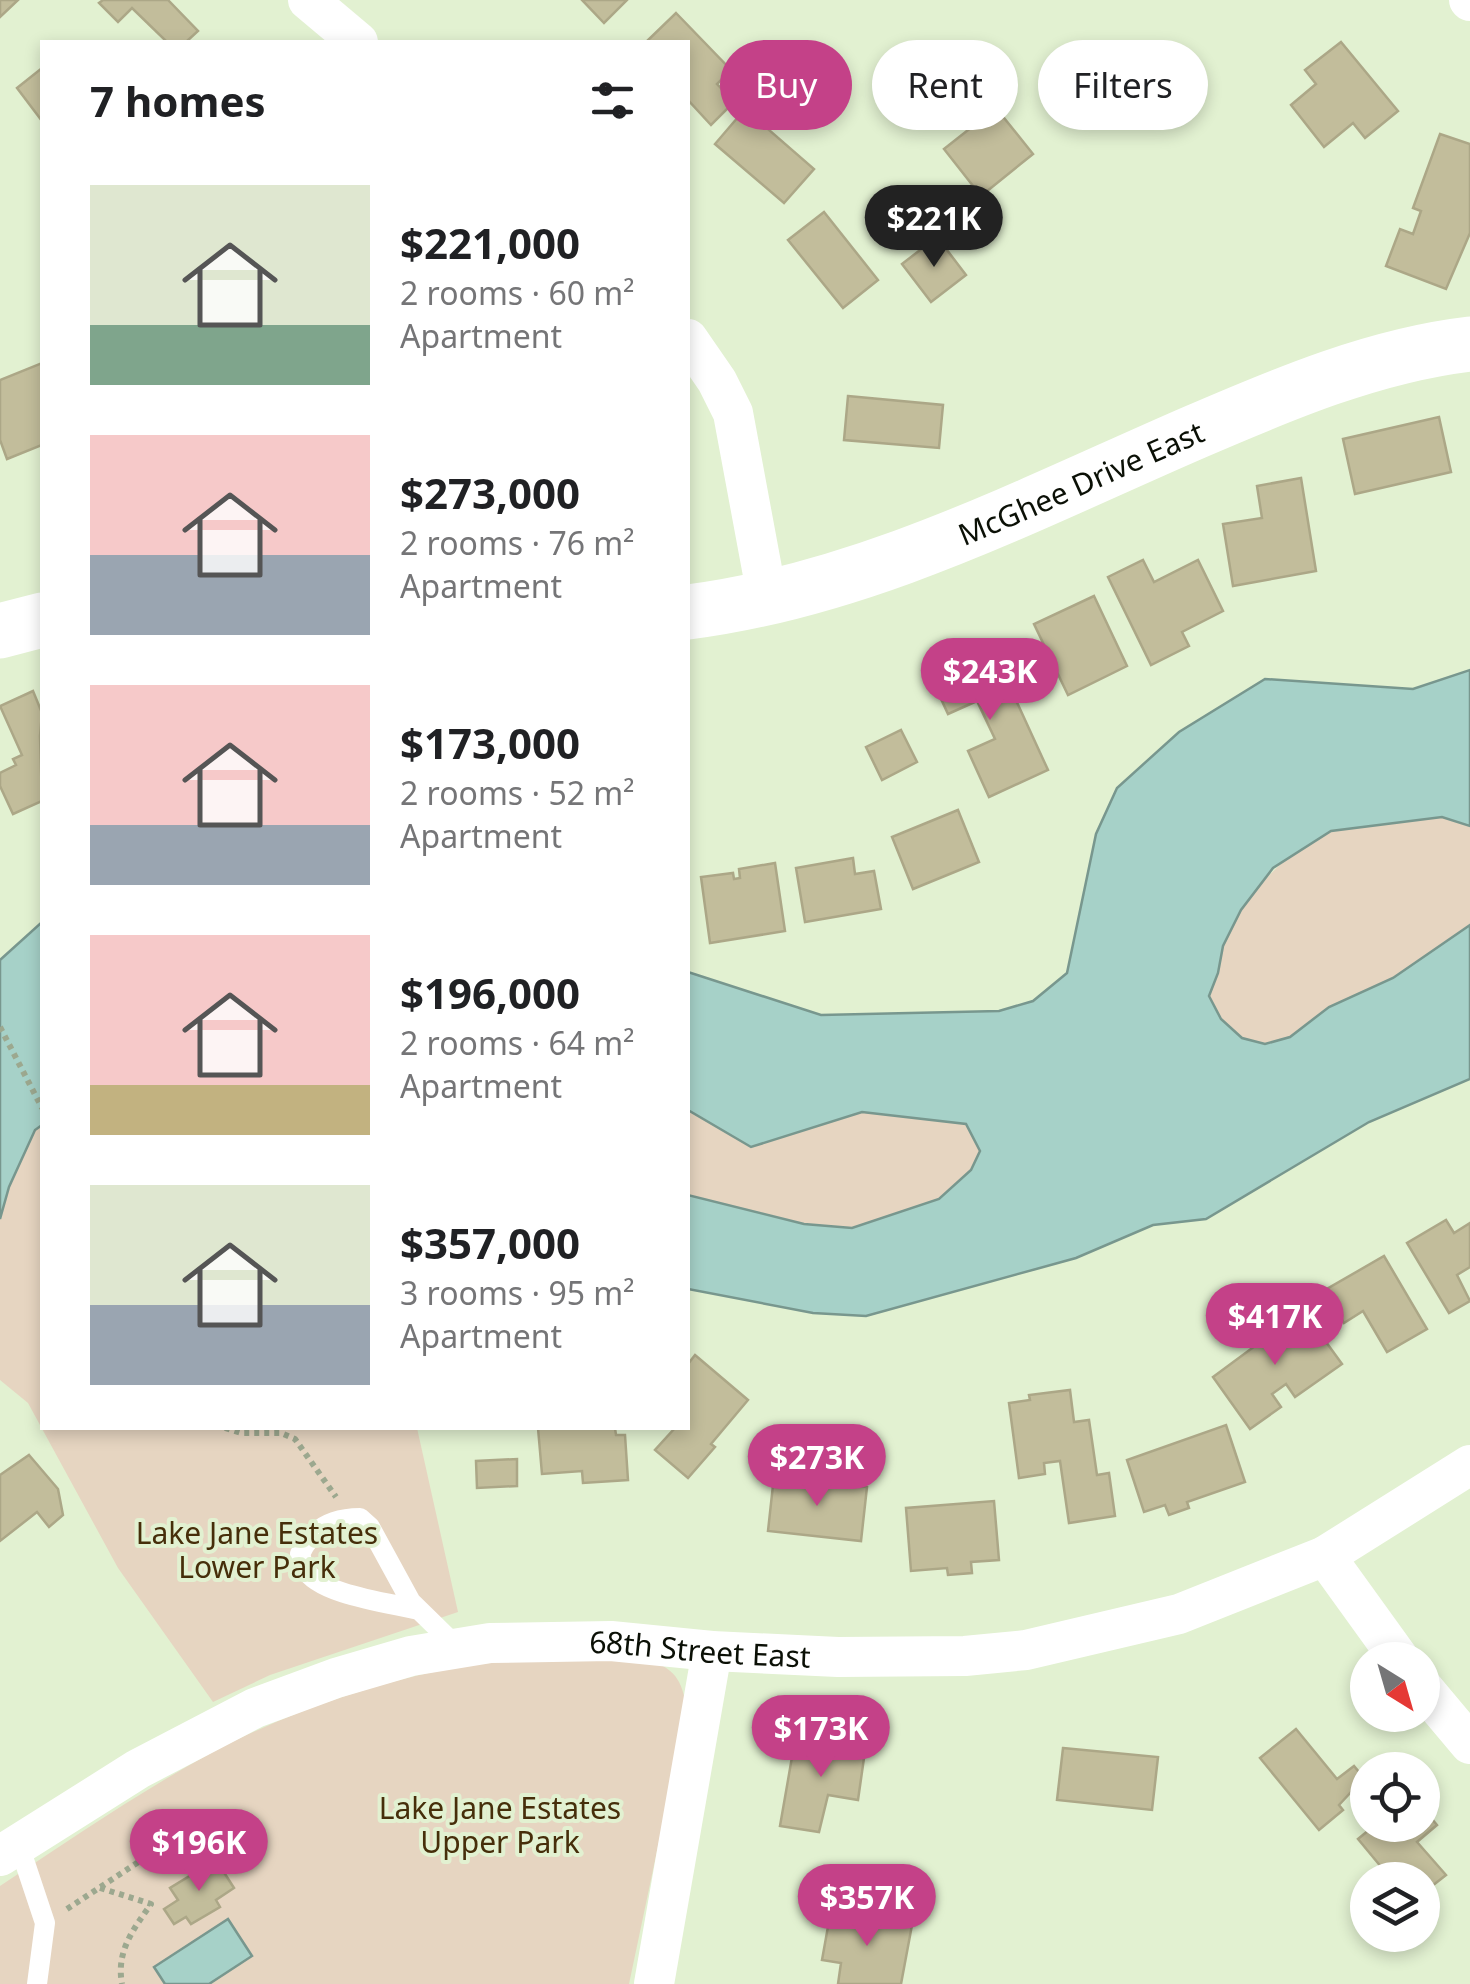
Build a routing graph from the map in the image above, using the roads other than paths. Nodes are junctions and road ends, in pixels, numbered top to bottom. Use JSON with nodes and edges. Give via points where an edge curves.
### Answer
{"nodes":[{"id":1,"x":308,"y":0,"type":"edge"},
{"id":2,"x":356,"y":40,"type":"edge"},
{"id":3,"x":690,"y":342,"type":"edge"},
{"id":4,"x":1470,"y":344,"type":"edge"},
{"id":5,"x":767,"y":596,"type":"junction"},
{"id":6,"x":690,"y":612,"type":"edge"},
{"id":7,"x":40,"y":621,"type":"edge"},
{"id":8,"x":0,"y":631,"type":"edge"},
{"id":9,"x":1470,"y":1465,"type":"edge"},
{"id":10,"x":1326,"y":1556,"type":"junction"},
{"id":11,"x":419,"y":1610,"type":"junction"},
{"id":12,"x":1387,"y":1642,"type":"edge"},
{"id":13,"x":458,"y":1648,"type":"junction"},
{"id":14,"x":712,"y":1650,"type":"junction"},
{"id":15,"x":1440,"y":1708,"type":"edge"},
{"id":16,"x":1470,"y":1744,"type":"edge"},
{"id":17,"x":10,"y":1851,"type":"edge"},
{"id":18,"x":37,"y":1984,"type":"edge"},
{"id":19,"x":654,"y":1984,"type":"edge"}],
"edges":[{"from":1,"to":2,"type":"street"},
{"from":3,"to":5,"type":"street","via":[[733,412]]},
{"from":4,"to":5,"type":"street","name":"McGhee Drive East","via":[[1419,350],[1266,402],[914,555]]},
{"from":5,"to":6,"type":"street","name":"McGhee Drive East"},
{"from":7,"to":8,"type":"street"},
{"from":9,"to":10,"type":"street","name":"68th Street East"},
{"from":10,"to":12,"type":"street"},
{"from":10,"to":14,"type":"street","name":"68th Street East","via":[[1179,1614],[1026,1650],[874,1657]]},
{"from":11,"to":11,"type":"lane","via":[[360,1518],[338,1518],[308,1536],[300,1554],[318,1582]]},
{"from":11,"to":13,"type":"lane"},
{"from":13,"to":14,"type":"street","name":"68th Street East","via":[[611,1641]]},
{"from":13,"to":17,"type":"street","name":"68th Street East","via":[[411,1656],[255,1708],[138,1768]]},
{"from":14,"to":19,"type":"street"},
{"from":15,"to":16,"type":"street"},
{"from":17,"to":18,"type":"lane","via":[[46,1923]]}]}
